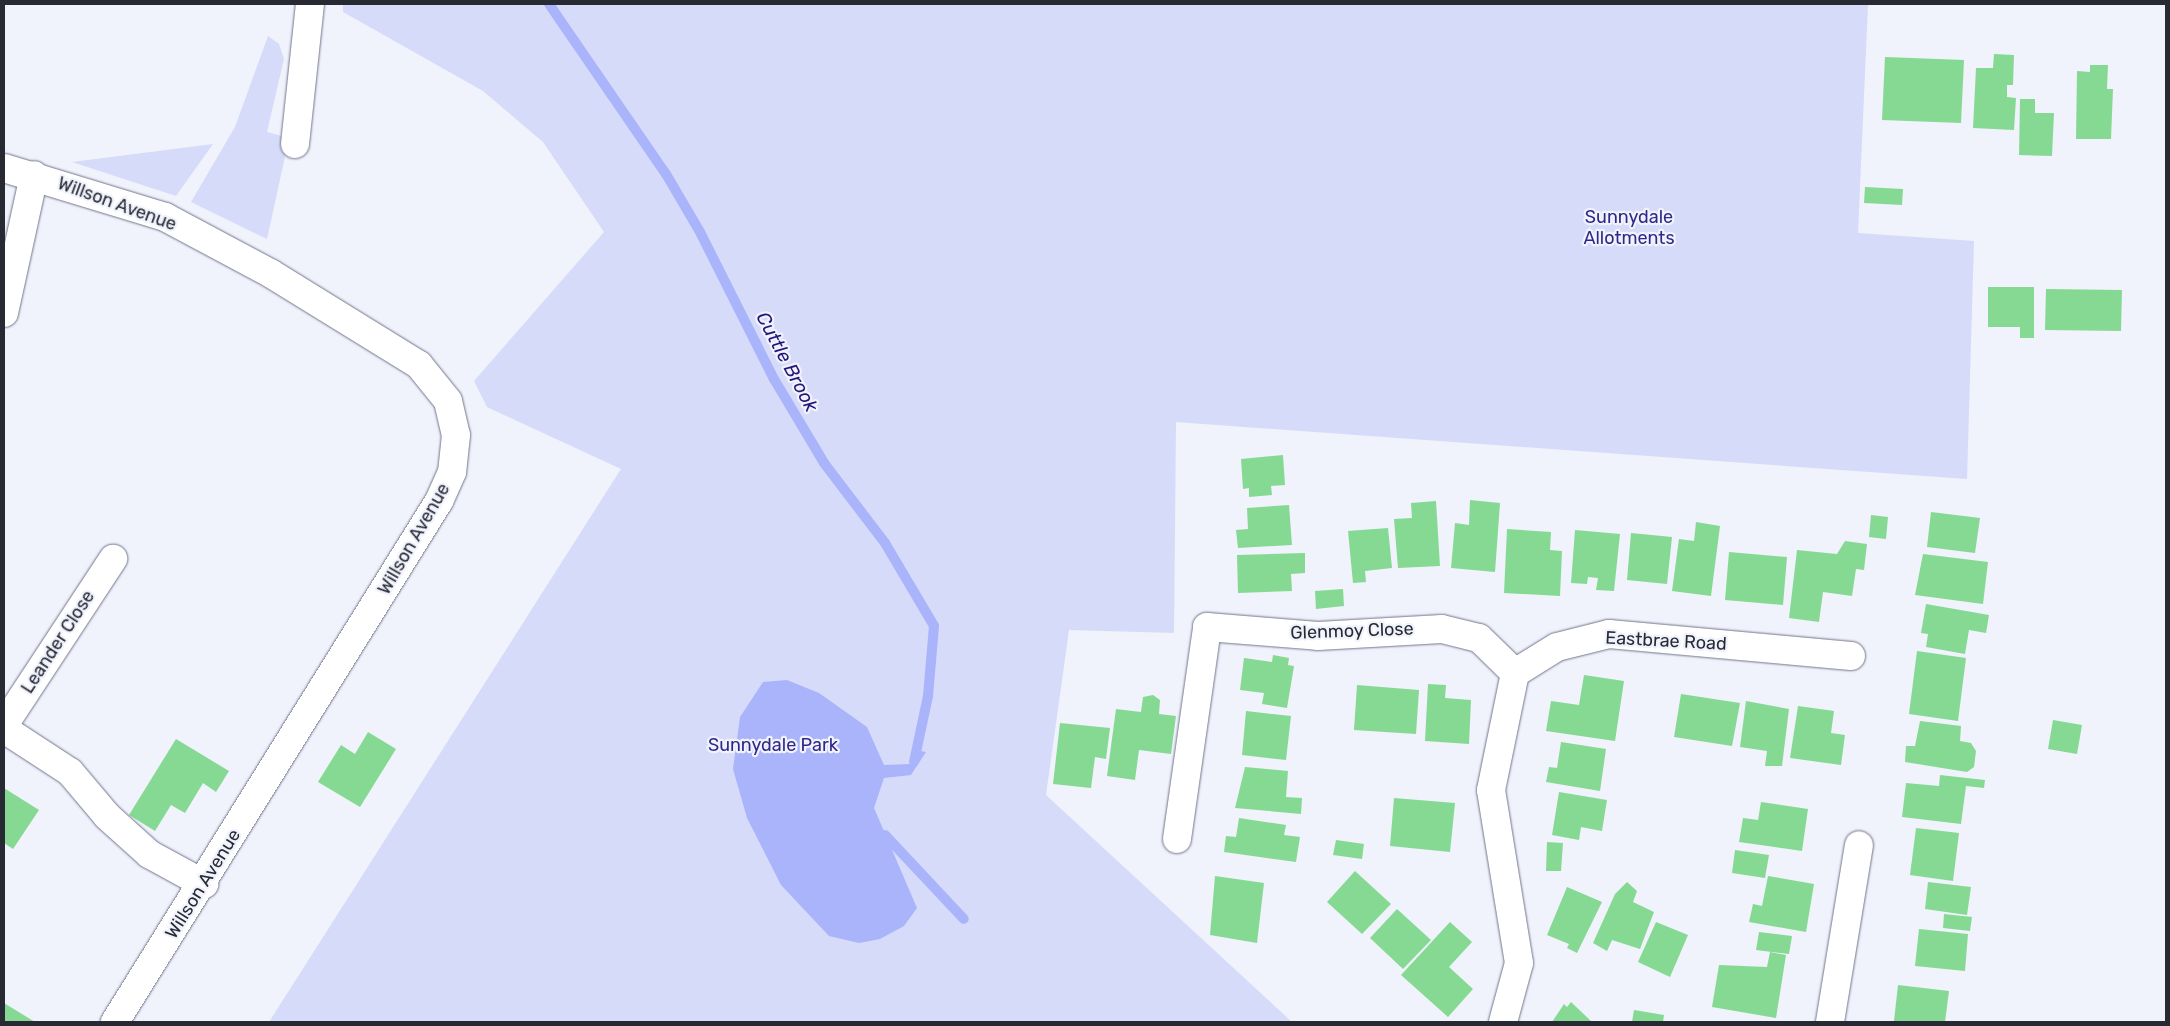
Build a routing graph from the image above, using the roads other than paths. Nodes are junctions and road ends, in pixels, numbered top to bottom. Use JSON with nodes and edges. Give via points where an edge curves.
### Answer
{"nodes":[{"id":1,"x":310,"y":4,"type":"edge"},
{"id":2,"x":295,"y":144,"type":"dead end"},
{"id":3,"x":4,"y":168,"type":"edge"},
{"id":4,"x":34,"y":175,"type":"junction"},
{"id":5,"x":4,"y":313,"type":"edge"},
{"id":6,"x":113,"y":559,"type":"dead end"},
{"id":7,"x":1851,"y":656,"type":"dead end"},
{"id":8,"x":1515,"y":673,"type":"junction"},
{"id":9,"x":4,"y":725,"type":"edge"},
{"id":10,"x":4,"y":729,"type":"edge"},
{"id":11,"x":1177,"y":839,"type":"dead end"},
{"id":12,"x":1859,"y":845,"type":"dead end"},
{"id":13,"x":204,"y":884,"type":"junction"},
{"id":14,"x":115,"y":1022,"type":"edge"},
{"id":15,"x":1503,"y":1022,"type":"edge"},
{"id":16,"x":1830,"y":1022,"type":"edge"}],
"edges":[{"from":1,"to":2,"type":"street"},
{"from":3,"to":4,"type":"street","name":"Willson Avenue"},
{"from":4,"to":5,"type":"street"},
{"from":4,"to":13,"type":"street","name":"Willson Avenue","via":[[165,218],[270,273],[419,365],[442,391],[454,424],[456,460],[439,502]]},
{"from":6,"to":9,"type":"street","name":"Leander Close"},
{"from":7,"to":8,"type":"street","name":"Eastbrae Road","via":[[1609,634],[1557,647]]},
{"from":8,"to":11,"type":"street","name":"Glenmoy Close","via":[[1479,638],[1442,629],[1318,636],[1207,627]]},
{"from":8,"to":15,"type":"street","via":[[1491,790],[1519,963]]},
{"from":10,"to":13,"type":"street","via":[[70,772],[107,816],[148,854]]},
{"from":12,"to":16,"type":"street"},
{"from":13,"to":14,"type":"street","name":"Willson Avenue"}]}
